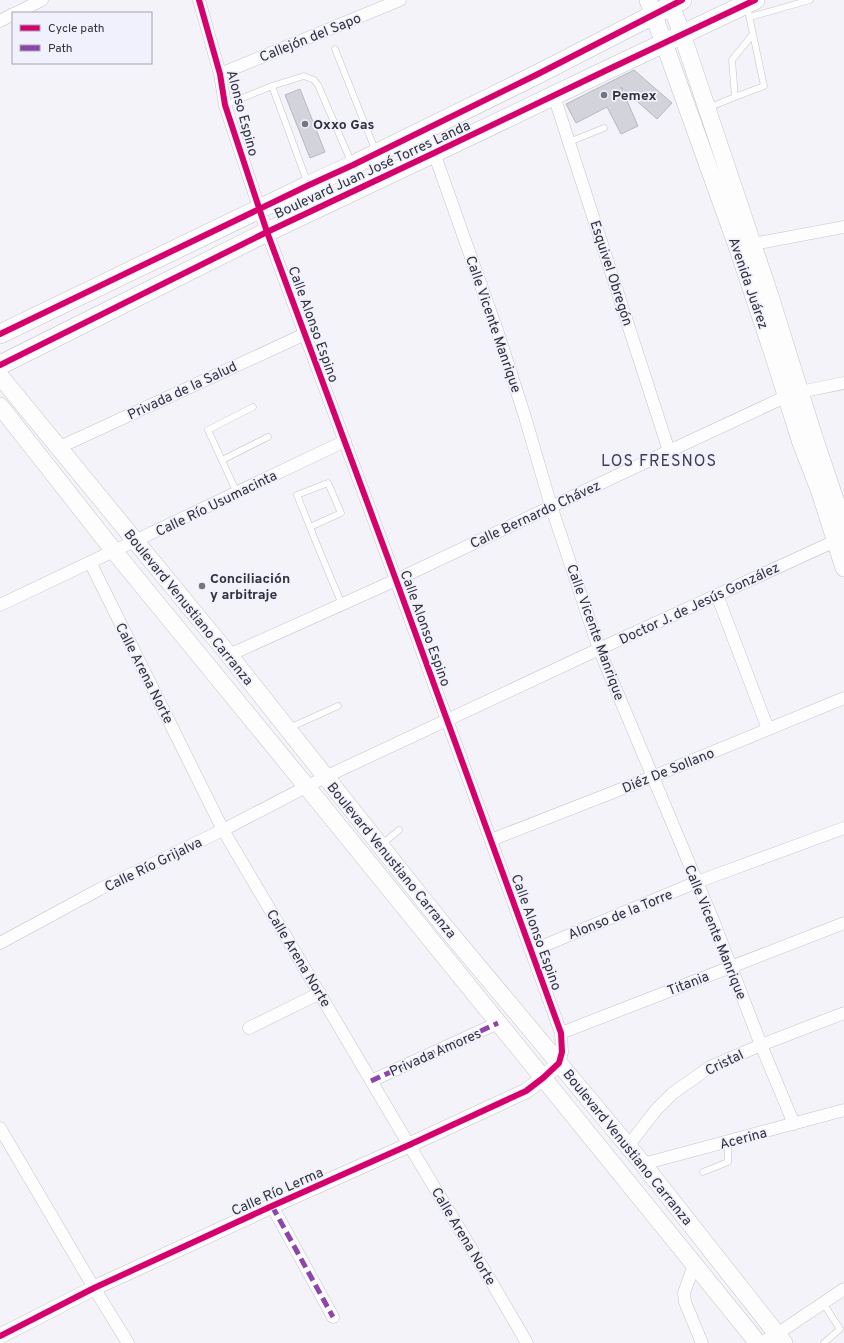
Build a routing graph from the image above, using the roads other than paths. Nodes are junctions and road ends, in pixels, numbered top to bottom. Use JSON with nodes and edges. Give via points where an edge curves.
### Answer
{"nodes":[{"id":1,"x":42,"y":0,"type":"edge"},
{"id":2,"x":199,"y":0,"type":"edge"},
{"id":3,"x":400,"y":0,"type":"edge"},
{"id":4,"x":810,"y":0,"type":"edge"},
{"id":5,"x":674,"y":2,"type":"edge"},
{"id":6,"x":650,"y":7,"type":"edge"},
{"id":7,"x":751,"y":7,"type":"edge"},
{"id":8,"x":18,"y":12,"type":"edge"},
{"id":9,"x":12,"y":15,"type":"edge"},
{"id":10,"x":0,"y":21,"type":"edge"},
{"id":11,"x":682,"y":34,"type":"junction"},
{"id":12,"x":753,"y":34,"type":"junction"},
{"id":13,"x":664,"y":43,"type":"junction"},
{"id":14,"x":335,"y":49,"type":"dead end"},
{"id":15,"x":220,"y":74,"type":"junction"},
{"id":16,"x":272,"y":86,"type":"junction"},
{"id":17,"x":554,"y":96,"type":"junction"},
{"id":18,"x":735,"y":97,"type":"junction"},
{"id":19,"x":226,"y":105,"type":"junction"},
{"id":20,"x":707,"y":108,"type":"junction"},
{"id":21,"x":604,"y":128,"type":"dead end"},
{"id":22,"x":425,"y":130,"type":"junction"},
{"id":23,"x":569,"y":142,"type":"junction"},
{"id":24,"x":377,"y":153,"type":"junction"},
{"id":25,"x":434,"y":153,"type":"junction"},
{"id":26,"x":353,"y":165,"type":"junction"},
{"id":27,"x":308,"y":185,"type":"junction"},
{"id":28,"x":259,"y":209,"type":"junction"},
{"id":29,"x":844,"y":227,"type":"edge"},
{"id":30,"x":267,"y":232,"type":"junction"},
{"id":31,"x":753,"y":244,"type":"junction"},
{"id":32,"x":0,"y":334,"type":"edge"},
{"id":33,"x":305,"y":334,"type":"junction"},
{"id":34,"x":0,"y":365,"type":"edge"},
{"id":35,"x":0,"y":376,"type":"edge"},
{"id":36,"x":844,"y":383,"type":"edge"},
{"id":37,"x":793,"y":394,"type":"junction"},
{"id":38,"x":0,"y":406,"type":"edge"},
{"id":39,"x":253,"y":407,"type":"dead end"},
{"id":40,"x":268,"y":437,"type":"dead end"},
{"id":41,"x":345,"y":441,"type":"junction"},
{"id":42,"x":60,"y":447,"type":"junction"},
{"id":43,"x":669,"y":451,"type":"junction"},
{"id":44,"x":222,"y":460,"type":"junction"},
{"id":45,"x":237,"y":493,"type":"junction"},
{"id":46,"x":551,"y":506,"type":"junction"},
{"id":47,"x":844,"y":526,"type":"edge"},
{"id":48,"x":310,"y":527,"type":"junction"},
{"id":49,"x":839,"y":538,"type":"edge"},
{"id":50,"x":135,"y":542,"type":"junction"},
{"id":51,"x":114,"y":551,"type":"junction"},
{"id":52,"x":90,"y":562,"type":"junction"},
{"id":53,"x":844,"y":568,"type":"edge"},
{"id":54,"x":396,"y":580,"type":"junction"},
{"id":55,"x":717,"y":595,"type":"junction"},
{"id":56,"x":342,"y":604,"type":"junction"},
{"id":57,"x":0,"y":605,"type":"edge"},
{"id":58,"x":599,"y":649,"type":"junction"},
{"id":59,"x":228,"y":655,"type":"junction"},
{"id":60,"x":844,"y":698,"type":"edge"},
{"id":61,"x":338,"y":706,"type":"dead end"},
{"id":62,"x":447,"y":720,"type":"junction"},
{"id":63,"x":288,"y":729,"type":"junction"},
{"id":64,"x":768,"y":729,"type":"junction"},
{"id":65,"x":325,"y":777,"type":"junction"},
{"id":66,"x":652,"y":777,"type":"junction"},
{"id":67,"x":308,"y":787,"type":"junction"},
{"id":68,"x":844,"y":828,"type":"edge"},
{"id":69,"x":223,"y":830,"type":"junction"},
{"id":70,"x":399,"y":830,"type":"dead end"},
{"id":71,"x":491,"y":840,"type":"junction"},
{"id":72,"x":381,"y":845,"type":"junction"},
{"id":73,"x":697,"y":882,"type":"junction"},
{"id":74,"x":844,"y":923,"type":"edge"},
{"id":75,"x":0,"y":943,"type":"edge"},
{"id":76,"x":531,"y":951,"type":"junction"},
{"id":77,"x":730,"y":967,"type":"junction"},
{"id":78,"x":320,"y":993,"type":"junction"},
{"id":79,"x":844,"y":1012,"type":"edge"},
{"id":80,"x":498,"y":1023,"type":"junction"},
{"id":81,"x":249,"y":1028,"type":"dead end"},
{"id":82,"x":561,"y":1033,"type":"junction"},
{"id":83,"x":761,"y":1045,"type":"junction"},
{"id":84,"x":559,"y":1063,"type":"junction"},
{"id":85,"x":543,"y":1078,"type":"junction"},
{"id":86,"x":371,"y":1081,"type":"junction"},
{"id":87,"x":844,"y":1110,"type":"edge"},
{"id":88,"x":794,"y":1124,"type":"junction"},
{"id":89,"x":0,"y":1128,"type":"edge"},
{"id":90,"x":728,"y":1142,"type":"junction"},
{"id":91,"x":409,"y":1145,"type":"junction"},
{"id":92,"x":628,"y":1146,"type":"junction"},
{"id":93,"x":643,"y":1164,"type":"junction"},
{"id":94,"x":703,"y":1172,"type":"dead end"},
{"id":95,"x":272,"y":1206,"type":"junction"},
{"id":96,"x":694,"y":1265,"type":"junction"},
{"id":97,"x":94,"y":1288,"type":"junction"},
{"id":98,"x":844,"y":1289,"type":"edge"},
{"id":99,"x":823,"y":1303,"type":"junction"},
{"id":100,"x":333,"y":1317,"type":"dead end"},
{"id":101,"x":0,"y":1336,"type":"edge"},
{"id":102,"x":781,"y":1338,"type":"edge"},
{"id":103,"x":128,"y":1343,"type":"edge"},
{"id":104,"x":526,"y":1343,"type":"edge"},
{"id":105,"x":702,"y":1343,"type":"edge"},
{"id":106,"x":759,"y":1343,"type":"edge"},
{"id":107,"x":824,"y":1343,"type":"edge"}],
"edges":[{"from":1,"to":8,"type":"street"},
{"from":2,"to":15,"type":"street","name":"Alonso Espino"},
{"from":3,"to":15,"type":"street","name":"Callejón del Sapo"},
{"from":4,"to":7,"type":"lane"},
{"from":5,"to":6,"type":"main road","name":"Boulevard Juan José Torres Landa"},
{"from":5,"to":11,"type":"main road","name":"Avenida Juárez"},
{"from":6,"to":13,"type":"main road","name":"Avenida Juárez"},
{"from":6,"to":22,"type":"main road","name":"Boulevard Juan José Torres Landa","via":[[538,74]]},
{"from":7,"to":11,"type":"main road","name":"Boulevard Juan José Torres Landa"},
{"from":7,"to":12,"type":"lane"},
{"from":9,"to":10,"type":"street"},
{"from":11,"to":13,"type":"main road","name":"Boulevard Juan José Torres Landa"},
{"from":11,"to":20,"type":"main road","name":"Avenida Juárez"},
{"from":12,"to":18,"type":"lane","via":[[732,60]]},
{"from":12,"to":18,"type":"lane","via":[[764,86]]},
{"from":13,"to":17,"type":"main road","name":"Boulevard Juan José Torres Landa"},
{"from":13,"to":37,"type":"main road","name":"Avenida Juárez","via":[[774,357]]},
{"from":14,"to":24,"type":"lane"},
{"from":15,"to":19,"type":"street","name":"Alonso Espino"},
{"from":16,"to":19,"type":"lane"},
{"from":16,"to":26,"type":"lane","via":[[304,76],[314,80],[322,92]]},
{"from":16,"to":27,"type":"lane"},
{"from":17,"to":23,"type":"street","name":"Esquivel Obregón"},
{"from":17,"to":25,"type":"main road","name":"Boulevard Juan José Torres Landa"},
{"from":18,"to":20,"type":"lane"},
{"from":19,"to":28,"type":"street","name":"Alonso Espino"},
{"from":20,"to":31,"type":"main road","name":"Avenida Juárez"},
{"from":21,"to":23,"type":"lane"},
{"from":22,"to":24,"type":"main road","name":"Boulevard Juan José Torres Landa"},
{"from":22,"to":25,"type":"street","name":"Calle Vicente Manrique"},
{"from":23,"to":43,"type":"street","name":"Esquivel Obregón"},
{"from":24,"to":26,"type":"main road","name":"Boulevard Juan José Torres Landa"},
{"from":25,"to":30,"type":"main road","name":"Boulevard Juan José Torres Landa"},
{"from":25,"to":46,"type":"street","name":"Calle Vicente Manrique","via":[[499,336]]},
{"from":26,"to":27,"type":"main road","name":"Boulevard Juan José Torres Landa"},
{"from":27,"to":28,"type":"main road","name":"Boulevard Juan José Torres Landa"},
{"from":28,"to":30,"type":"street","name":"Alonso Espino"},
{"from":28,"to":32,"type":"main road","name":"Boulevard Juan José Torres Landa"},
{"from":29,"to":31,"type":"street"},
{"from":30,"to":33,"type":"street","name":"Calle Alonso Espino"},
{"from":30,"to":34,"type":"main road","name":"Boulevard Juan José Torres Landa"},
{"from":31,"to":37,"type":"main road","name":"Avenida Juárez"},
{"from":33,"to":41,"type":"street","name":"Calle Alonso Espino"},
{"from":33,"to":42,"type":"street","name":"Privada de la Salud"},
{"from":35,"to":42,"type":"main road","name":"Boulevard Venustiano Carranza"},
{"from":36,"to":37,"type":"street","name":"Calle Bernardo Chávez"},
{"from":37,"to":43,"type":"street","name":"Calle Bernardo Chávez"},
{"from":37,"to":47,"type":"main road","name":"Avenida Juárez","via":[[814,437]]},
{"from":37,"to":49,"type":"main road","name":"Avenida Juárez","via":[[800,443]]},
{"from":38,"to":51,"type":"main road","name":"Boulevard Venustiano Carranza"},
{"from":39,"to":44,"type":"lane","via":[[208,430]]},
{"from":40,"to":44,"type":"lane"},
{"from":41,"to":45,"type":"street","name":"Calle Río Usumacinta"},
{"from":41,"to":54,"type":"street","name":"Calle Alonso Espino"},
{"from":42,"to":50,"type":"main road","name":"Boulevard Venustiano Carranza"},
{"from":43,"to":46,"type":"street","name":"Calle Bernardo Chávez"},
{"from":44,"to":45,"type":"lane"},
{"from":45,"to":50,"type":"street","name":"Calle Río Usumacinta"},
{"from":46,"to":54,"type":"street","name":"Calle Bernardo Chávez"},
{"from":46,"to":58,"type":"street","name":"Calle Vicente Manrique"},
{"from":48,"to":48,"type":"lane","via":[[297,495],[328,483],[341,513]]},
{"from":48,"to":56,"type":"lane"},
{"from":49,"to":53,"type":"main road","name":"Avenida Juárez"},
{"from":49,"to":55,"type":"street","name":"Doctor J. de Jesús González"},
{"from":50,"to":51,"type":"street","name":"Calle Río Usumacinta"},
{"from":50,"to":59,"type":"main road","name":"Boulevard Venustiano Carranza"},
{"from":51,"to":52,"type":"street","name":"Calle Río Usumacinta"},
{"from":51,"to":67,"type":"main road","name":"Boulevard Venustiano Carranza"},
{"from":52,"to":57,"type":"street","name":"Calle Río Usumacinta"},
{"from":52,"to":69,"type":"street","name":"Calle Arena Norte"},
{"from":54,"to":56,"type":"street","name":"Calle Bernardo Chávez"},
{"from":54,"to":62,"type":"street","name":"Calle Alonso Espino"},
{"from":55,"to":58,"type":"street","name":"Doctor J. de Jesús González"},
{"from":55,"to":64,"type":"street"},
{"from":56,"to":59,"type":"street","name":"Calle Bernardo Chávez"},
{"from":58,"to":62,"type":"street","name":"Doctor J. de Jesús González"},
{"from":58,"to":66,"type":"street","name":"Calle Vicente Manrique"},
{"from":59,"to":63,"type":"main road","name":"Boulevard Venustiano Carranza"},
{"from":60,"to":64,"type":"street","name":"Diéz De Sollano"},
{"from":61,"to":63,"type":"lane"},
{"from":62,"to":65,"type":"street","name":"Doctor J. de Jesús González"},
{"from":62,"to":71,"type":"street","name":"Calle Alonso Espino"},
{"from":63,"to":65,"type":"main road","name":"Boulevard Venustiano Carranza"},
{"from":64,"to":66,"type":"street","name":"Diéz De Sollano"},
{"from":65,"to":67,"type":"street","name":"Doctor J. de Jesús González"},
{"from":65,"to":72,"type":"main road","name":"Boulevard Venustiano Carranza"},
{"from":66,"to":71,"type":"street","name":"Diéz De Sollano"},
{"from":66,"to":73,"type":"street","name":"Calle Vicente Manrique"},
{"from":67,"to":69,"type":"street","name":"Calle Río Grijalva"},
{"from":67,"to":80,"type":"main road","name":"Boulevard Venustiano Carranza"},
{"from":68,"to":73,"type":"street","name":"Alonso de la Torre"},
{"from":69,"to":75,"type":"street","name":"Calle Río Grijalva","via":[[100,889]]},
{"from":69,"to":78,"type":"street","name":"Calle Arena Norte"},
{"from":70,"to":72,"type":"lane"},
{"from":71,"to":76,"type":"street","name":"Calle Alonso Espino"},
{"from":72,"to":84,"type":"main road","name":"Boulevard Venustiano Carranza","via":[[441,922]]},
{"from":73,"to":76,"type":"street","name":"Alonso de la Torre"},
{"from":73,"to":77,"type":"street","name":"Calle Vicente Manrique"},
{"from":74,"to":77,"type":"street","name":"Titania"},
{"from":76,"to":82,"type":"street","name":"Calle Alonso Espino"},
{"from":77,"to":82,"type":"street","name":"Titania"},
{"from":77,"to":83,"type":"street","name":"Calle Vicente Manrique"},
{"from":78,"to":81,"type":"street"},
{"from":78,"to":86,"type":"street","name":"Calle Arena Norte"},
{"from":79,"to":83,"type":"street","name":"Cristal"},
{"from":80,"to":85,"type":"main road","name":"Boulevard Venustiano Carranza"},
{"from":80,"to":86,"type":"street","name":"Privada Amores"},
{"from":82,"to":84,"type":"street","via":[[562,1052]]},
{"from":83,"to":88,"type":"street","name":"Calle Vicente Manrique"},
{"from":83,"to":92,"type":"street","name":"Cristal","via":[[710,1067],[685,1084],[656,1110]]},
{"from":84,"to":85,"type":"street","name":"Calle Río Lerma"},
{"from":84,"to":92,"type":"main road","name":"Boulevard Venustiano Carranza"},
{"from":85,"to":91,"type":"street","name":"Calle Río Lerma","via":[[526,1091]]},
{"from":85,"to":96,"type":"main road","name":"Boulevard Venustiano Carranza"},
{"from":86,"to":91,"type":"street","name":"Calle Arena Norte"},
{"from":87,"to":88,"type":"street","name":"Acerina"},
{"from":88,"to":90,"type":"street","name":"Acerina"},
{"from":89,"to":97,"type":"street"},
{"from":90,"to":93,"type":"street","name":"Acerina"},
{"from":90,"to":94,"type":"lane","via":[[728,1162]]},
{"from":91,"to":95,"type":"street","name":"Calle Río Lerma"},
{"from":91,"to":104,"type":"street","name":"Calle Arena Norte"},
{"from":92,"to":93,"type":"main road","name":"Boulevard Venustiano Carranza"},
{"from":93,"to":102,"type":"main road","name":"Boulevard Venustiano Carranza"},
{"from":95,"to":97,"type":"street","name":"Calle Río Lerma"},
{"from":95,"to":100,"type":"street"},
{"from":96,"to":105,"type":"street","via":[[684,1293],[685,1302]]},
{"from":96,"to":106,"type":"main road","name":"Boulevard Venustiano Carranza"},
{"from":97,"to":101,"type":"street","name":"Calle Río Lerma"},
{"from":97,"to":103,"type":"street"},
{"from":98,"to":99,"type":"street"},
{"from":99,"to":102,"type":"street"},
{"from":99,"to":107,"type":"lane","via":[[840,1329]]},
{"from":102,"to":106,"type":"street"}]}
